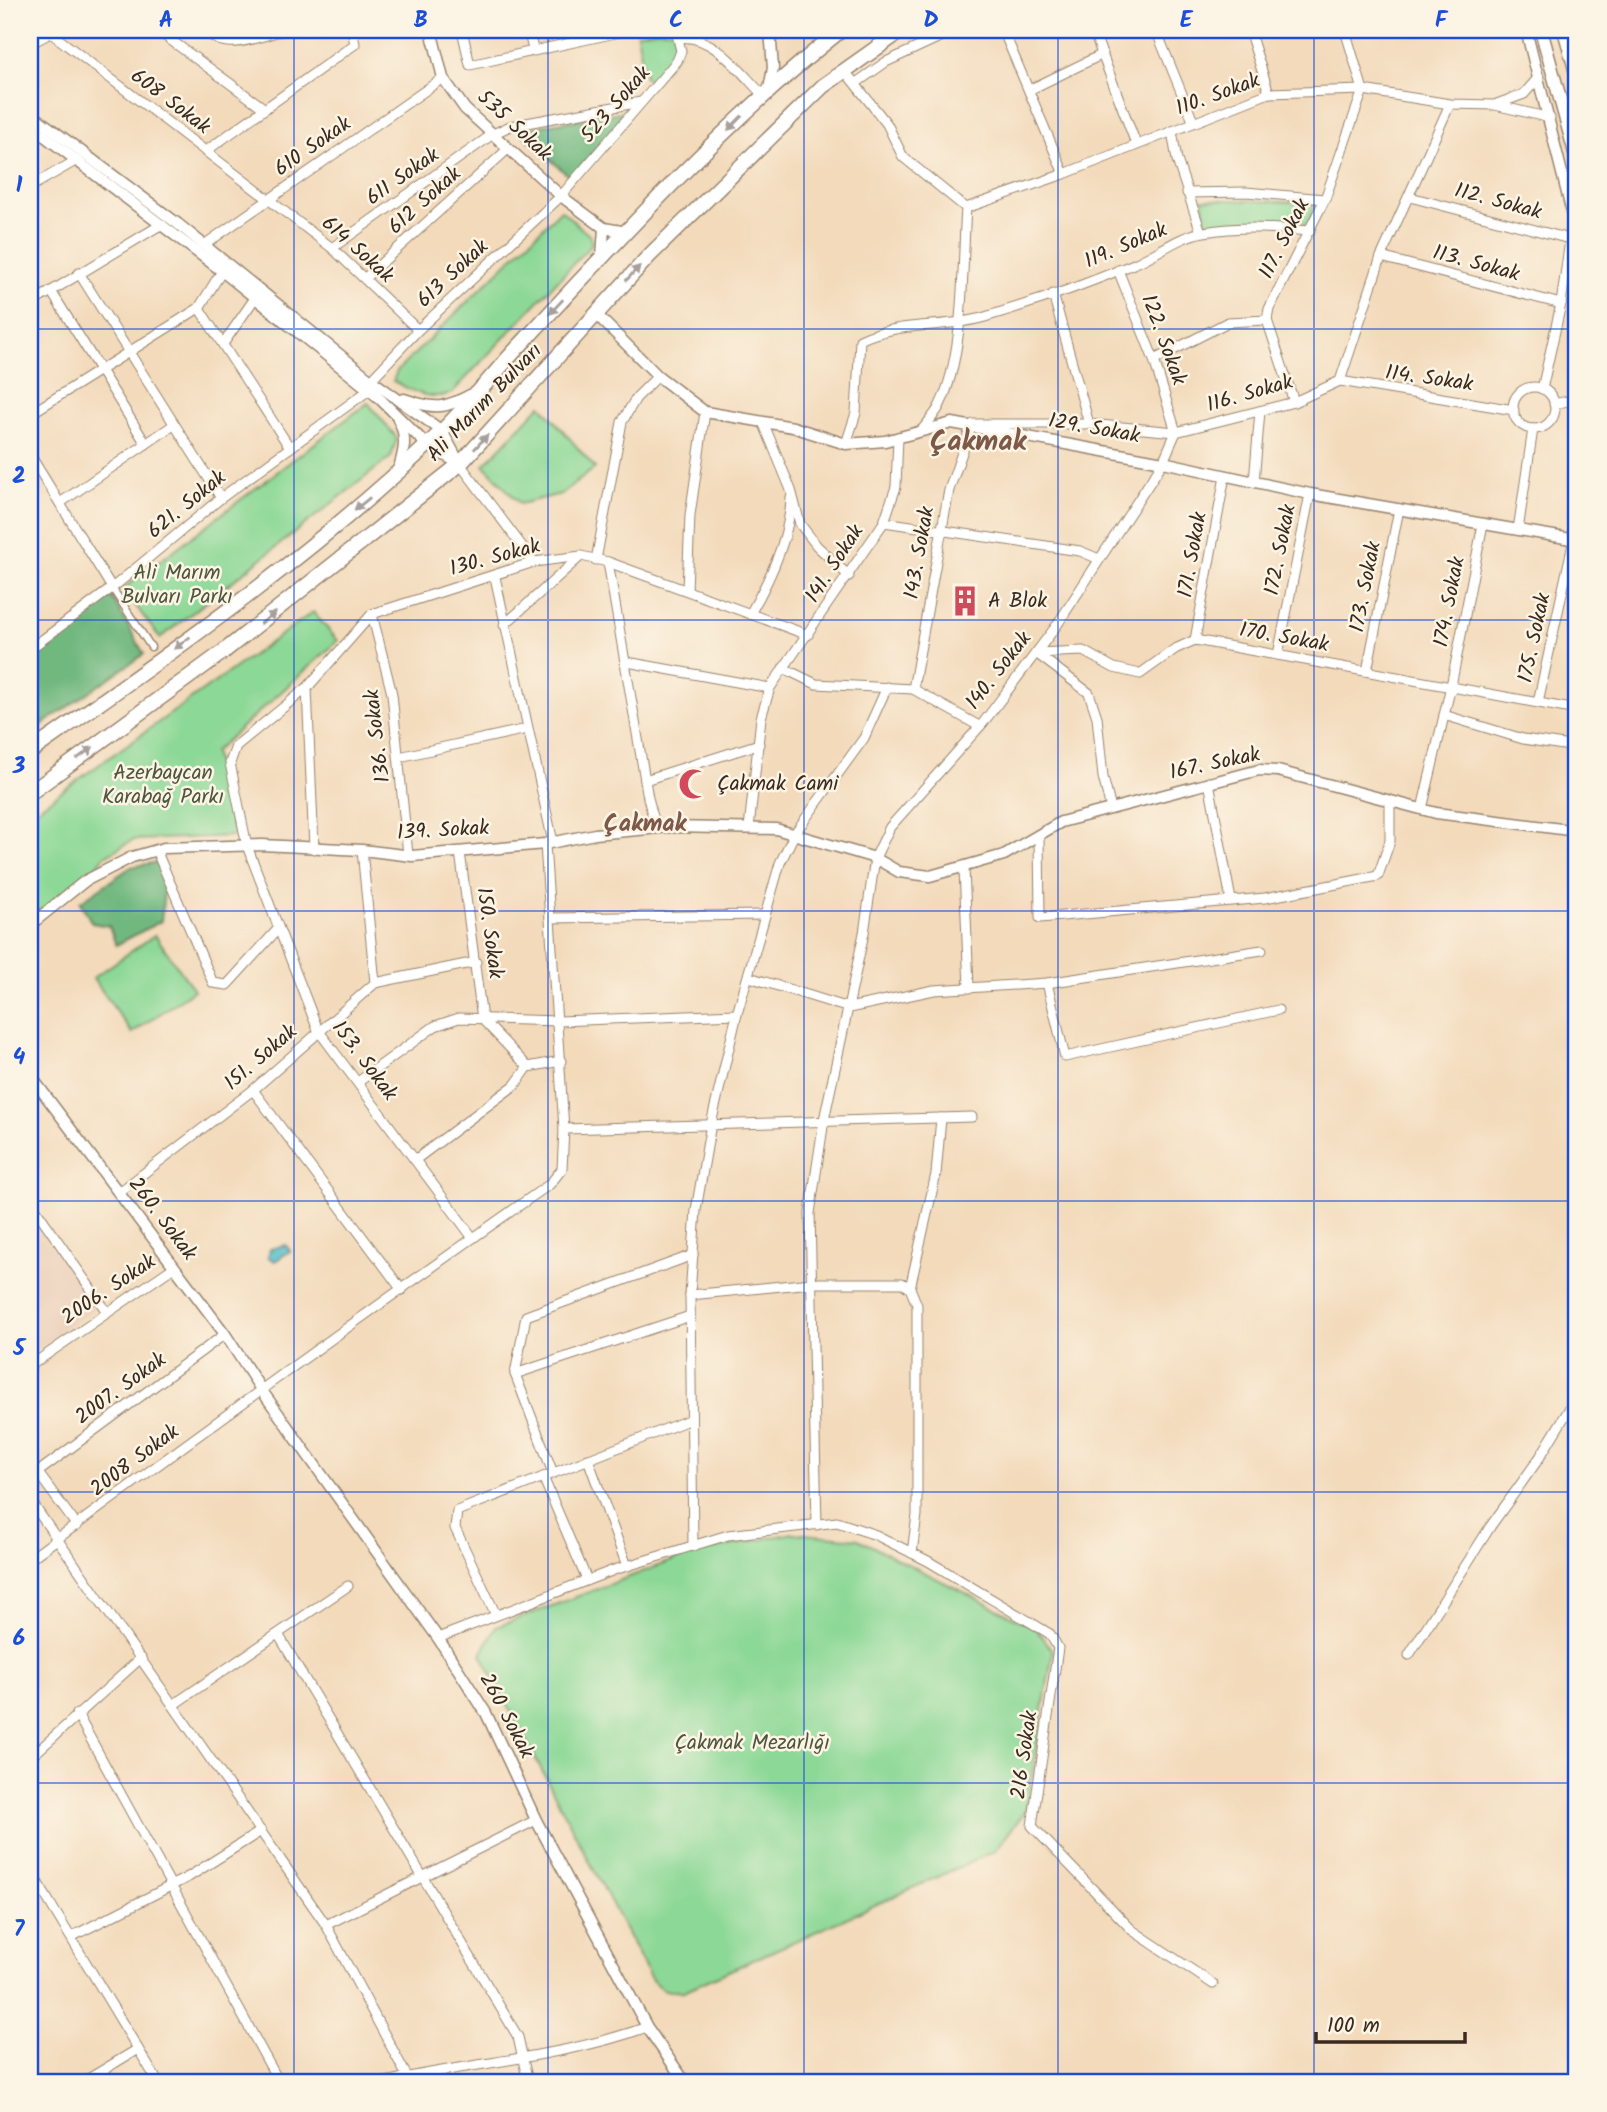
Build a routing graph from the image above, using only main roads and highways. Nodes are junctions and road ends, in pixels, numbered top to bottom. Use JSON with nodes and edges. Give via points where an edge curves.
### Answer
{"nodes":[{"id":1,"x":841,"y":30,"type":"edge"},
{"id":2,"x":902,"y":30,"type":"edge"},
{"id":3,"x":1541,"y":30,"type":"edge"},
{"id":4,"x":1564,"y":30,"type":"edge"},
{"id":5,"x":1577,"y":76,"type":"edge"},
{"id":6,"x":1577,"y":160,"type":"edge"},
{"id":7,"x":30,"y":752,"type":"edge"},
{"id":8,"x":30,"y":793,"type":"edge"}],
"edges":[{"from":1,"to":7,"type":"main road","name":"Ali Marım Bulvarı","one_way":true,"via":[[766,92],[602,257],[442,432],[397,473],[274,574]]},
{"from":8,"to":2,"type":"main road","name":"Ali Marım Bulvarı","one_way":true,"via":[[310,586],[460,464],[649,256],[823,86]]},
{"from":3,"to":6,"type":"main road"},
{"from":4,"to":5,"type":"main road"}]}
